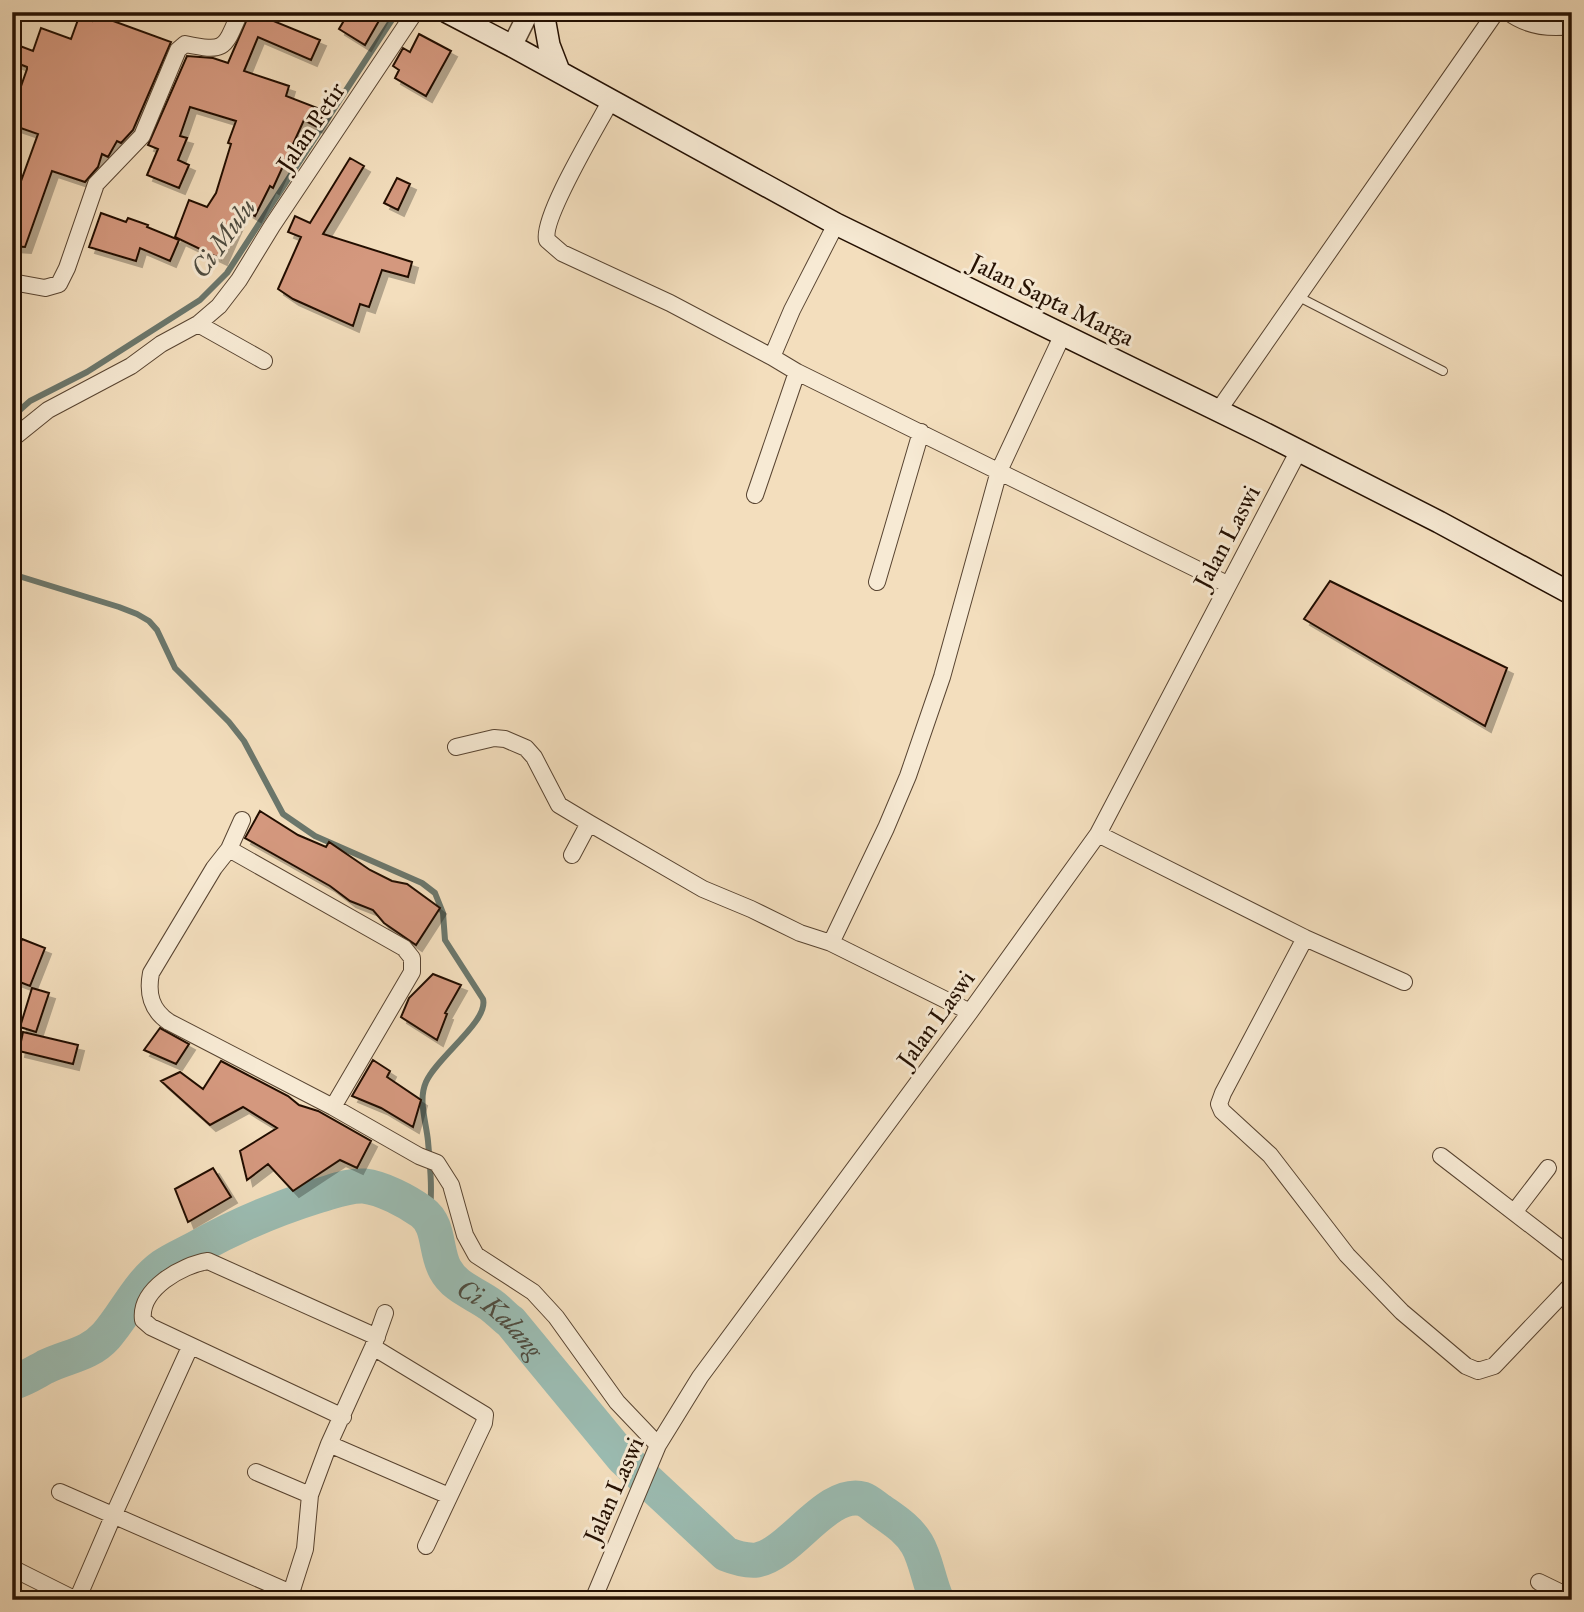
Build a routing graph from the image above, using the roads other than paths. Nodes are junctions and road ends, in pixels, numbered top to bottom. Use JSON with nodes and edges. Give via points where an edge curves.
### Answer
{"nodes":[{"id":1,"x":240,"y":12,"type":"edge"},
{"id":2,"x":415,"y":12,"type":"edge"},
{"id":3,"x":447,"y":12,"type":"edge"},
{"id":4,"x":529,"y":12,"type":"edge"},
{"id":5,"x":543,"y":12,"type":"edge"},
{"id":6,"x":1496,"y":12,"type":"edge"},
{"id":7,"x":1508,"y":12,"type":"edge"},
{"id":8,"x":1572,"y":26,"type":"edge"},
{"id":9,"x":512,"y":46,"type":"junction"},
{"id":10,"x":559,"y":71,"type":"junction"},
{"id":11,"x":611,"y":100,"type":"junction"},
{"id":12,"x":835,"y":224,"type":"junction"},
{"id":13,"x":12,"y":282,"type":"edge"},
{"id":14,"x":1298,"y":298,"type":"junction"},
{"id":15,"x":198,"y":324,"type":"junction"},
{"id":16,"x":1062,"y":334,"type":"junction"},
{"id":17,"x":772,"y":357,"type":"junction"},
{"id":18,"x":264,"y":361,"type":"dead end"},
{"id":19,"x":1443,"y":371,"type":"dead end"},
{"id":20,"x":797,"y":372,"type":"junction"},
{"id":21,"x":1218,"y":411,"type":"junction"},
{"id":22,"x":921,"y":432,"type":"junction"},
{"id":23,"x":12,"y":439,"type":"edge"},
{"id":24,"x":1298,"y":452,"type":"junction"},
{"id":25,"x":999,"y":471,"type":"junction"},
{"id":26,"x":755,"y":495,"type":"dead end"},
{"id":27,"x":877,"y":582,"type":"dead end"},
{"id":28,"x":1227,"y":584,"type":"junction"},
{"id":29,"x":1572,"y":594,"type":"edge"},
{"id":30,"x":456,"y":747,"type":"dead end"},
{"id":31,"x":242,"y":820,"type":"dead end"},
{"id":32,"x":589,"y":823,"type":"junction"},
{"id":33,"x":1098,"y":834,"type":"junction"},
{"id":34,"x":229,"y":849,"type":"junction"},
{"id":35,"x":572,"y":855,"type":"dead end"},
{"id":36,"x":1305,"y":938,"type":"junction"},
{"id":37,"x":831,"y":943,"type":"junction"},
{"id":38,"x":1404,"y":982,"type":"dead end"},
{"id":39,"x":970,"y":1012,"type":"junction"},
{"id":40,"x":332,"y":1107,"type":"junction"},
{"id":41,"x":1441,"y":1156,"type":"dead end"},
{"id":42,"x":1548,"y":1168,"type":"dead end"},
{"id":43,"x":1515,"y":1211,"type":"junction"},
{"id":44,"x":1572,"y":1257,"type":"edge"},
{"id":45,"x":1572,"y":1284,"type":"edge"},
{"id":46,"x":385,"y":1312,"type":"dead end"},
{"id":47,"x":375,"y":1342,"type":"junction"},
{"id":48,"x":190,"y":1347,"type":"junction"},
{"id":49,"x":343,"y":1417,"type":"junction"},
{"id":50,"x":328,"y":1444,"type":"junction"},
{"id":51,"x":655,"y":1451,"type":"junction"},
{"id":52,"x":256,"y":1472,"type":"dead end"},
{"id":53,"x":60,"y":1492,"type":"dead end"},
{"id":54,"x":310,"y":1495,"type":"junction"},
{"id":55,"x":449,"y":1496,"type":"junction"},
{"id":56,"x":114,"y":1514,"type":"junction"},
{"id":57,"x":426,"y":1546,"type":"dead end"},
{"id":58,"x":12,"y":1568,"type":"edge"},
{"id":59,"x":1539,"y":1582,"type":"dead end"},
{"id":60,"x":296,"y":1596,"type":"edge"},
{"id":61,"x":1572,"y":1598,"type":"edge"},
{"id":62,"x":77,"y":1600,"type":"edge"},
{"id":63,"x":593,"y":1600,"type":"edge"}],
"edges":[{"from":1,"to":13,"type":"street","via":[[221,47],[185,44],[179,48],[142,136],[96,184],[59,284],[46,288]]},
{"from":2,"to":15,"type":"street","name":"Jalan Petir","via":[[239,280]]},
{"from":3,"to":9,"type":"main road","name":"Jalan Sapta Marga"},
{"from":4,"to":9,"type":"street"},
{"from":5,"to":10,"type":"main road"},
{"from":6,"to":14,"type":"street"},
{"from":7,"to":8,"type":"street","via":[[1545,27]]},
{"from":9,"to":10,"type":"main road","name":"Jalan Sapta Marga"},
{"from":10,"to":11,"type":"main road","name":"Jalan Sapta Marga"},
{"from":11,"to":12,"type":"main road","name":"Jalan Sapta Marga"},
{"from":11,"to":17,"type":"street","via":[[556,203],[546,228],[547,240],[562,253]]},
{"from":12,"to":16,"type":"main road","name":"Jalan Sapta Marga"},
{"from":12,"to":17,"type":"street"},
{"from":14,"to":19,"type":"lane"},
{"from":14,"to":21,"type":"street"},
{"from":15,"to":18,"type":"street"},
{"from":15,"to":23,"type":"street","name":"Jalan Petir","via":[[48,410]]},
{"from":16,"to":21,"type":"main road","name":"Jalan Sapta Marga"},
{"from":16,"to":25,"type":"street"},
{"from":17,"to":20,"type":"street"},
{"from":20,"to":22,"type":"street"},
{"from":20,"to":26,"type":"street"},
{"from":21,"to":24,"type":"main road","name":"Jalan Sapta Marga"},
{"from":22,"to":25,"type":"street"},
{"from":22,"to":27,"type":"street"},
{"from":24,"to":28,"type":"street","name":"Jalan Laswi"},
{"from":24,"to":29,"type":"main road","name":"Jalan Sapta Marga"},
{"from":25,"to":28,"type":"street"},
{"from":25,"to":37,"type":"street","via":[[921,741]]},
{"from":28,"to":33,"type":"street","name":"Jalan Laswi"},
{"from":30,"to":32,"type":"street","via":[[494,738],[526,748],[559,805]]},
{"from":31,"to":34,"type":"street"},
{"from":32,"to":35,"type":"street"},
{"from":32,"to":37,"type":"street","via":[[702,889]]},
{"from":33,"to":36,"type":"street"},
{"from":33,"to":39,"type":"street","name":"Jalan Laswi"},
{"from":34,"to":40,"type":"street","via":[[404,948],[412,958],[412,972]]},
{"from":34,"to":40,"type":"street","via":[[151,973],[150,1000],[169,1022]]},
{"from":36,"to":38,"type":"street"},
{"from":36,"to":45,"type":"street","via":[[1223,1093],[1222,1111],[1270,1155],[1347,1255],[1402,1312],[1473,1370],[1494,1366]]},
{"from":37,"to":39,"type":"street"},
{"from":39,"to":51,"type":"street","name":"Jalan Laswi","via":[[700,1377]]},
{"from":40,"to":51,"type":"street","via":[[438,1163],[451,1185],[465,1235],[476,1255],[533,1292],[556,1317]]},
{"from":41,"to":43,"type":"street"},
{"from":42,"to":43,"type":"street"},
{"from":43,"to":44,"type":"street"},
{"from":46,"to":47,"type":"street"},
{"from":47,"to":48,"type":"street","via":[[208,1261],[173,1275],[152,1292],[143,1308],[146,1323]]},
{"from":47,"to":49,"type":"street"},
{"from":47,"to":55,"type":"street","via":[[485,1415]]},
{"from":48,"to":49,"type":"street"},
{"from":48,"to":56,"type":"street"},
{"from":49,"to":50,"type":"street"},
{"from":50,"to":54,"type":"street"},
{"from":50,"to":55,"type":"street"},
{"from":51,"to":63,"type":"street","name":"Jalan Laswi"},
{"from":52,"to":54,"type":"street"},
{"from":53,"to":56,"type":"street"},
{"from":54,"to":60,"type":"street"},
{"from":55,"to":57,"type":"street"},
{"from":56,"to":60,"type":"street"},
{"from":56,"to":62,"type":"street"},
{"from":58,"to":62,"type":"street"},
{"from":59,"to":61,"type":"street"}]}
